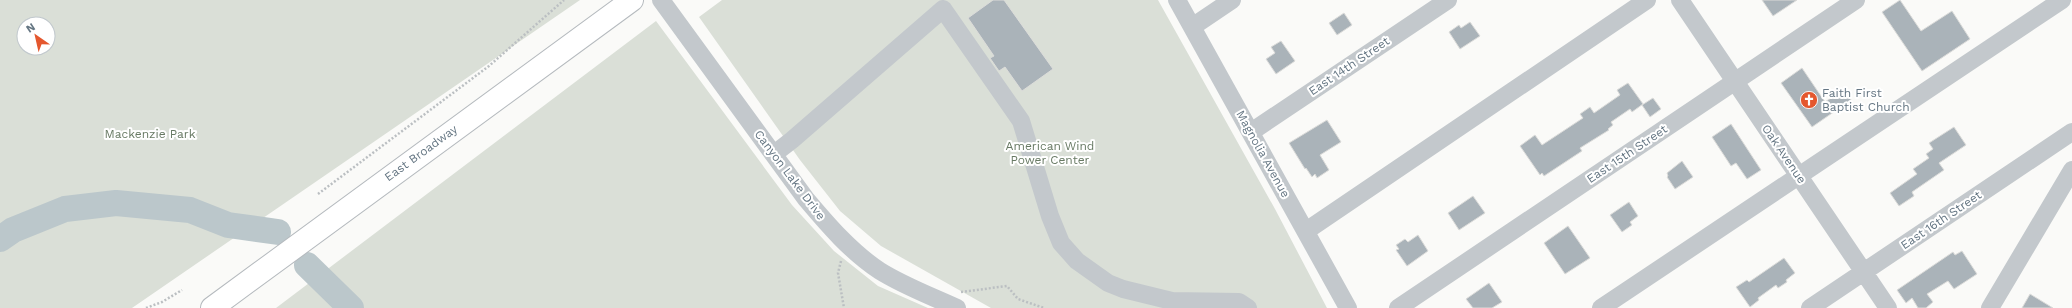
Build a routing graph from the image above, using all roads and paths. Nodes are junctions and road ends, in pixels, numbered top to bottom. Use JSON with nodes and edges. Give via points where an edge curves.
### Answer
{"nodes":[{"id":1,"x":564,"y":0,"type":"edge"},
{"id":2,"x":632,"y":0,"type":"edge"},
{"id":3,"x":661,"y":0,"type":"edge"},
{"id":4,"x":1177,"y":0,"type":"edge"},
{"id":5,"x":1232,"y":0,"type":"edge"},
{"id":6,"x":1448,"y":0,"type":"edge"},
{"id":7,"x":1647,"y":0,"type":"edge"},
{"id":8,"x":1680,"y":0,"type":"edge"},
{"id":9,"x":1856,"y":0,"type":"edge"},
{"id":10,"x":2062,"y":0,"type":"edge"},
{"id":11,"x":1192,"y":27,"type":"junction"},
{"id":12,"x":1735,"y":81,"type":"junction"},
{"id":13,"x":1251,"y":132,"type":"junction"},
{"id":14,"x":2072,"y":132,"type":"edge"},
{"id":15,"x":774,"y":154,"type":"junction"},
{"id":16,"x":2072,"y":170,"type":"edge"},
{"id":17,"x":1799,"y":176,"type":"junction"},
{"id":18,"x":318,"y":194,"type":"dead end"},
{"id":19,"x":1306,"y":231,"type":"junction"},
{"id":20,"x":846,"y":243,"type":"junction"},
{"id":21,"x":1863,"y":272,"type":"junction"},
{"id":22,"x":182,"y":290,"type":"dead end"},
{"id":23,"x":931,"y":296,"type":"junction"},
{"id":24,"x":146,"y":308,"type":"edge"},
{"id":25,"x":212,"y":308,"type":"edge"},
{"id":26,"x":844,"y":308,"type":"edge"},
{"id":27,"x":957,"y":308,"type":"edge"},
{"id":28,"x":1044,"y":308,"type":"edge"},
{"id":29,"x":1248,"y":308,"type":"edge"},
{"id":30,"x":1348,"y":308,"type":"edge"},
{"id":31,"x":1398,"y":308,"type":"edge"},
{"id":32,"x":1601,"y":308,"type":"edge"},
{"id":33,"x":1810,"y":308,"type":"edge"},
{"id":34,"x":1888,"y":308,"type":"edge"},
{"id":35,"x":1990,"y":308,"type":"edge"}],
"edges":[{"from":1,"to":18,"type":"path","via":[[489,66]]},
{"from":2,"to":25,"type":"main road","name":"East Broadway"},
{"from":3,"to":15,"type":"street","name":"Canyon Lake Drive"},
{"from":4,"to":11,"type":"street","name":"Magnolia Avenue"},
{"from":5,"to":11,"type":"street"},
{"from":6,"to":13,"type":"street","name":"East 14th Street"},
{"from":7,"to":19,"type":"street"},
{"from":8,"to":12,"type":"street","name":"Oak Avenue"},
{"from":9,"to":12,"type":"street","name":"East 15th Street"},
{"from":10,"to":17,"type":"street"},
{"from":11,"to":13,"type":"street","name":"Magnolia Avenue"},
{"from":12,"to":17,"type":"street","name":"Oak Avenue"},
{"from":12,"to":31,"type":"street","name":"East 15th Street"},
{"from":13,"to":19,"type":"street","name":"Magnolia Avenue"},
{"from":14,"to":21,"type":"street","name":"East 16th Street"},
{"from":15,"to":20,"type":"street","name":"Canyon Lake Drive","via":[[806,199]]},
{"from":15,"to":29,"type":"street","via":[[943,9],[1021,121],[1050,216],[1062,243],[1072,257],[1108,283],[1123,289],[1172,301],[1239,302]]},
{"from":16,"to":35,"type":"street"},
{"from":17,"to":21,"type":"street","name":"Oak Avenue"},
{"from":17,"to":32,"type":"street"},
{"from":19,"to":30,"type":"street","name":"Magnolia Avenue"},
{"from":20,"to":23,"type":"street","name":"Canyon Lake Drive","via":[[880,270]]},
{"from":20,"to":26,"type":"path","via":[[838,273]]},
{"from":21,"to":33,"type":"street","name":"East 16th Street"},
{"from":21,"to":34,"type":"street","name":"Oak Avenue"},
{"from":22,"to":24,"type":"path"},
{"from":23,"to":27,"type":"street","name":"Canyon Lake Drive"},
{"from":23,"to":28,"type":"path","via":[[1007,286],[1018,299]]}]}
